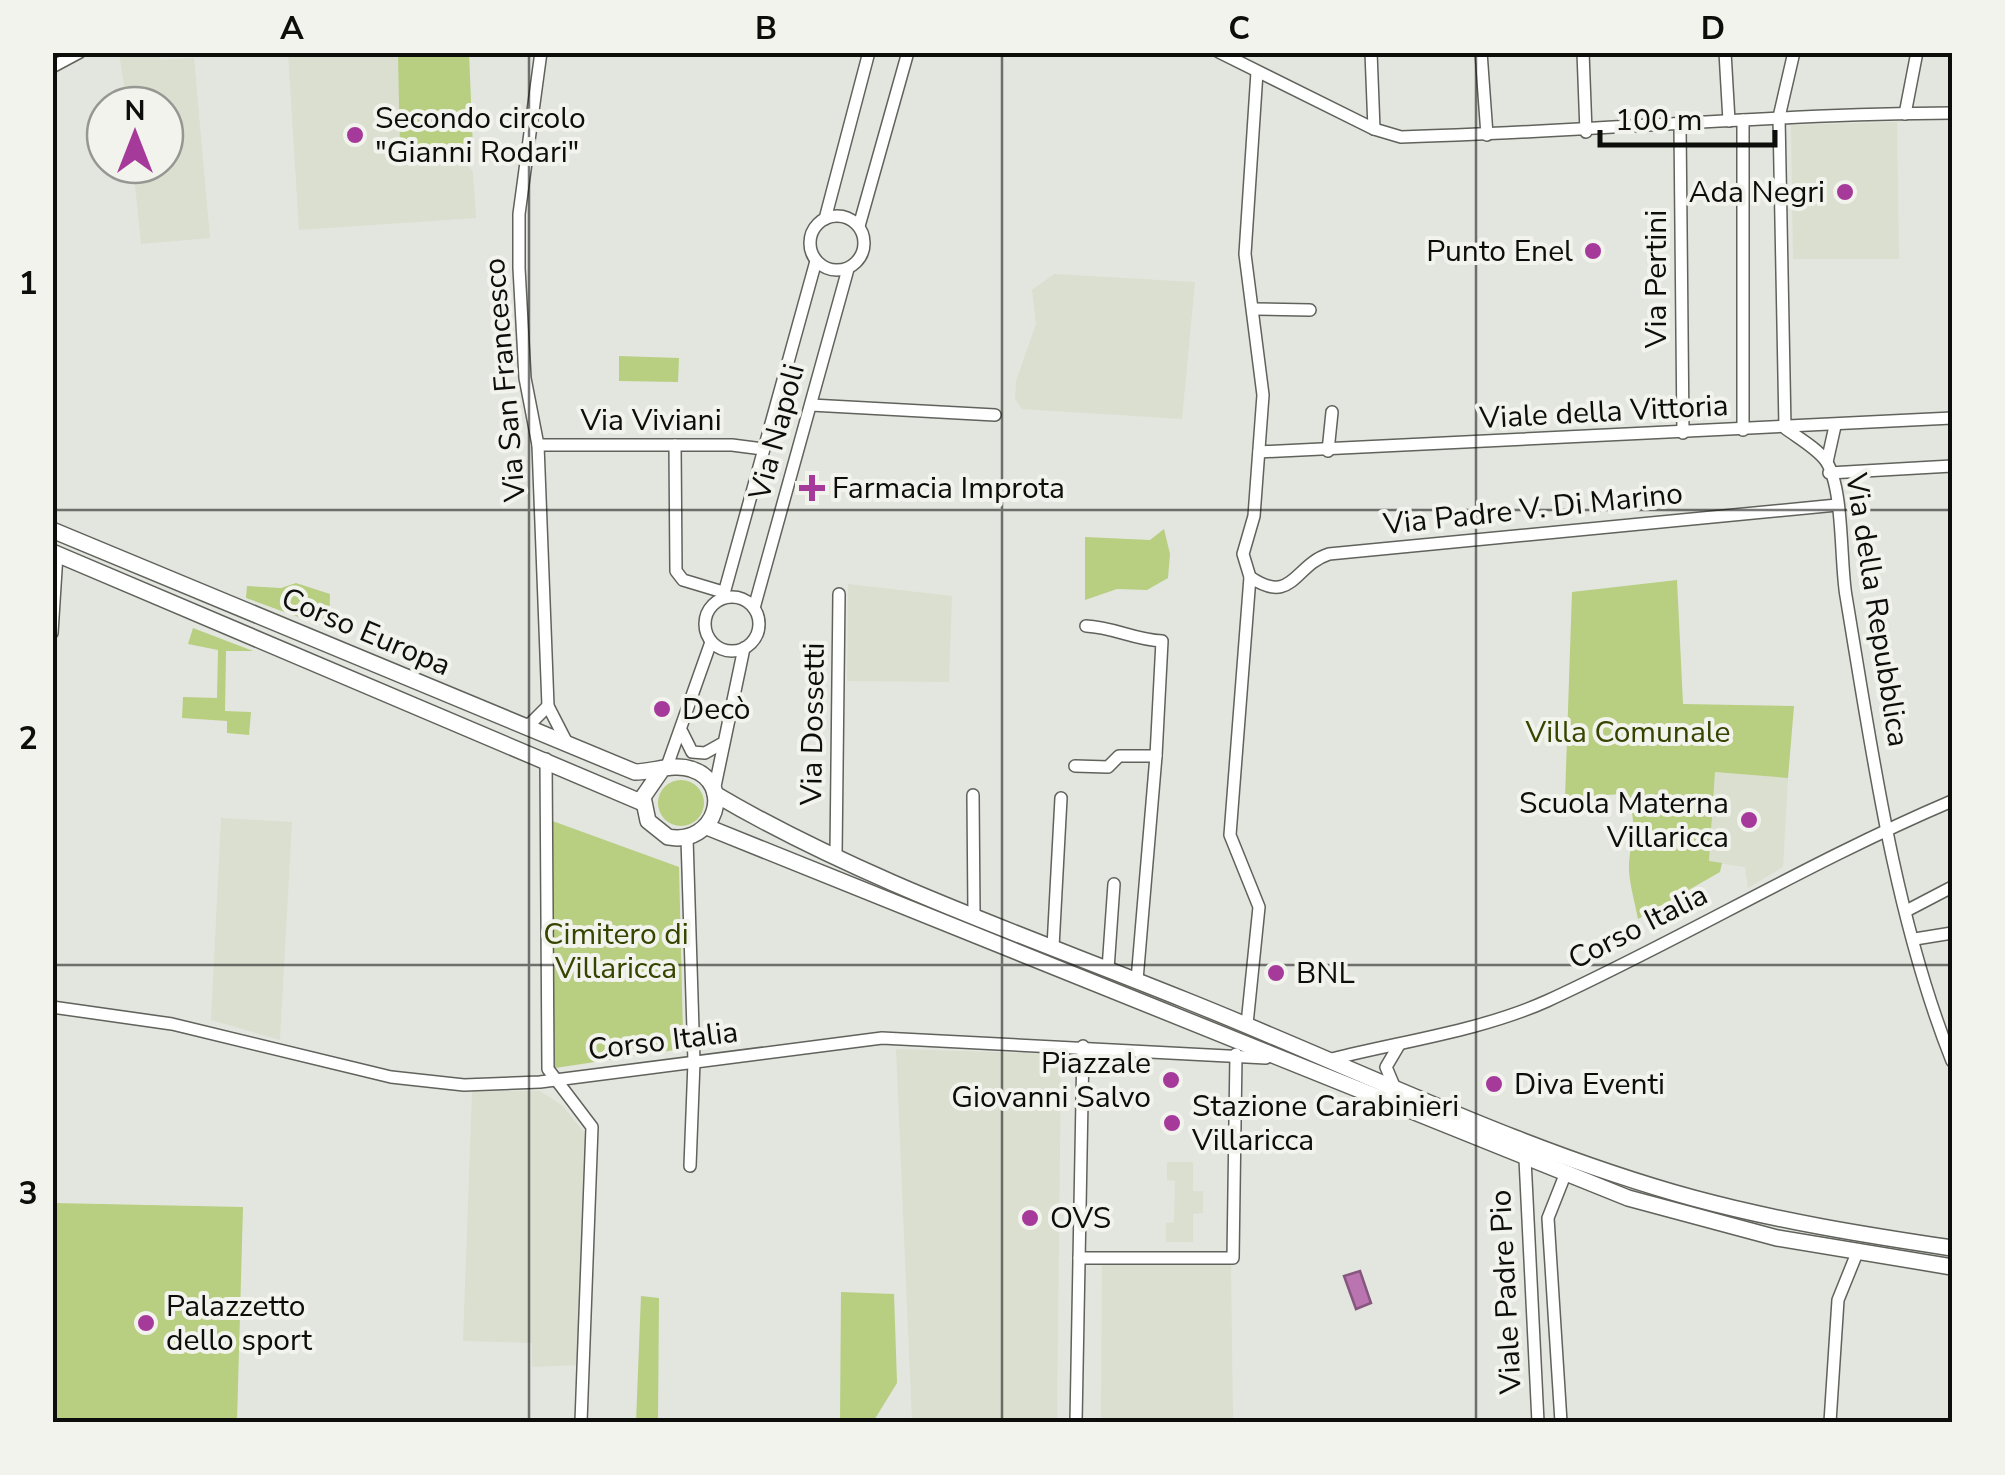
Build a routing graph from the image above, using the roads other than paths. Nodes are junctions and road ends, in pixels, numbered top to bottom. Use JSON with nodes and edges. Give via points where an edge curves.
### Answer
{"nodes":[{"id":1,"x":80,"y":52,"type":"edge"},
{"id":2,"x":541,"y":52,"type":"edge"},
{"id":3,"x":869,"y":52,"type":"edge"},
{"id":4,"x":908,"y":52,"type":"edge"},
{"id":5,"x":1220,"y":52,"type":"edge"},
{"id":6,"x":1371,"y":52,"type":"edge"},
{"id":7,"x":1481,"y":52,"type":"edge"},
{"id":8,"x":1583,"y":52,"type":"edge"},
{"id":9,"x":1725,"y":52,"type":"edge"},
{"id":10,"x":1794,"y":52,"type":"edge"},
{"id":11,"x":1917,"y":52,"type":"edge"},
{"id":12,"x":52,"y":67,"type":"edge"},
{"id":13,"x":1257,"y":72,"type":"junction"},
{"id":14,"x":1952,"y":113,"type":"edge"},
{"id":15,"x":1906,"y":114,"type":"junction"},
{"id":16,"x":1780,"y":117,"type":"junction"},
{"id":17,"x":1743,"y":120,"type":"junction"},
{"id":18,"x":1729,"y":121,"type":"junction"},
{"id":19,"x":1680,"y":125,"type":"junction"},
{"id":20,"x":1374,"y":129,"type":"junction"},
{"id":21,"x":1586,"y":132,"type":"junction"},
{"id":22,"x":1487,"y":135,"type":"junction"},
{"id":23,"x":825,"y":219,"type":"junction"},
{"id":24,"x":859,"y":226,"type":"junction"},
{"id":25,"x":816,"y":261,"type":"junction"},
{"id":26,"x":848,"y":269,"type":"junction"},
{"id":27,"x":1254,"y":309,"type":"junction"},
{"id":28,"x":1310,"y":310,"type":"dead end"},
{"id":29,"x":810,"y":404,"type":"junction"},
{"id":30,"x":1332,"y":412,"type":"dead end"},
{"id":31,"x":995,"y":415,"type":"dead end"},
{"id":32,"x":1952,"y":418,"type":"edge"},
{"id":33,"x":1834,"y":426,"type":"junction"},
{"id":34,"x":1785,"y":428,"type":"junction"},
{"id":35,"x":1743,"y":430,"type":"junction"},
{"id":36,"x":1682,"y":433,"type":"junction"},
{"id":37,"x":538,"y":445,"type":"junction"},
{"id":38,"x":675,"y":445,"type":"junction"},
{"id":39,"x":763,"y":450,"type":"junction"},
{"id":40,"x":1328,"y":451,"type":"junction"},
{"id":41,"x":1258,"y":452,"type":"junction"},
{"id":42,"x":1952,"y":466,"type":"edge"},
{"id":43,"x":1828,"y":467,"type":"junction"},
{"id":44,"x":1838,"y":504,"type":"junction"},
{"id":45,"x":52,"y":530,"type":"edge"},
{"id":46,"x":55,"y":554,"type":"edge"},
{"id":47,"x":1250,"y":577,"type":"junction"},
{"id":48,"x":839,"y":594,"type":"dead end"},
{"id":49,"x":723,"y":595,"type":"junction"},
{"id":50,"x":754,"y":608,"type":"junction"},
{"id":51,"x":1086,"y":626,"type":"dead end"},
{"id":52,"x":52,"y":633,"type":"edge"},
{"id":53,"x":711,"y":642,"type":"junction"},
{"id":54,"x":744,"y":648,"type":"junction"},
{"id":55,"x":548,"y":706,"type":"junction"},
{"id":56,"x":526,"y":728,"type":"junction"},
{"id":57,"x":682,"y":732,"type":"junction"},
{"id":58,"x":721,"y":744,"type":"junction"},
{"id":59,"x":568,"y":746,"type":"junction"},
{"id":60,"x":1156,"y":756,"type":"junction"},
{"id":61,"x":546,"y":759,"type":"junction"},
{"id":62,"x":1074,"y":766,"type":"dead end"},
{"id":63,"x":664,"y":770,"type":"junction"},
{"id":64,"x":714,"y":792,"type":"junction"},
{"id":65,"x":974,"y":795,"type":"dead end"},
{"id":66,"x":1061,"y":798,"type":"dead end"},
{"id":67,"x":1952,"y":801,"type":"edge"},
{"id":68,"x":643,"y":803,"type":"junction"},
{"id":69,"x":707,"y":826,"type":"junction"},
{"id":70,"x":1888,"y":829,"type":"junction"},
{"id":71,"x":687,"y":838,"type":"junction"},
{"id":72,"x":836,"y":854,"type":"junction"},
{"id":73,"x":1114,"y":884,"type":"dead end"},
{"id":74,"x":1952,"y":887,"type":"edge"},
{"id":75,"x":1908,"y":910,"type":"junction"},
{"id":76,"x":974,"y":914,"type":"junction"},
{"id":77,"x":1952,"y":933,"type":"edge"},
{"id":78,"x":1915,"y":939,"type":"junction"},
{"id":79,"x":1053,"y":947,"type":"junction"},
{"id":80,"x":1108,"y":969,"type":"junction"},
{"id":81,"x":1137,"y":980,"type":"junction"},
{"id":82,"x":52,"y":1007,"type":"edge"},
{"id":83,"x":1247,"y":1024,"type":"junction"},
{"id":84,"x":1206,"y":1027,"type":"junction"},
{"id":85,"x":1399,"y":1045,"type":"junction"},
{"id":86,"x":1083,"y":1046,"type":"junction"},
{"id":87,"x":1303,"y":1046,"type":"junction"},
{"id":88,"x":1200,"y":1052,"type":"junction"},
{"id":89,"x":1236,"y":1054,"type":"junction"},
{"id":90,"x":1332,"y":1059,"type":"junction"},
{"id":91,"x":1952,"y":1061,"type":"edge"},
{"id":92,"x":694,"y":1062,"type":"junction"},
{"id":93,"x":1294,"y":1063,"type":"junction"},
{"id":94,"x":553,"y":1080,"type":"junction"},
{"id":95,"x":1394,"y":1086,"type":"junction"},
{"id":96,"x":1525,"y":1160,"type":"junction"},
{"id":97,"x":690,"y":1166,"type":"dead end"},
{"id":98,"x":1565,"y":1175,"type":"junction"},
{"id":99,"x":1952,"y":1248,"type":"edge"},
{"id":100,"x":1857,"y":1253,"type":"junction"},
{"id":101,"x":1078,"y":1258,"type":"junction"},
{"id":102,"x":1952,"y":1267,"type":"edge"},
{"id":103,"x":581,"y":1422,"type":"edge"},
{"id":104,"x":1076,"y":1422,"type":"edge"},
{"id":105,"x":1538,"y":1422,"type":"edge"},
{"id":106,"x":1561,"y":1422,"type":"edge"},
{"id":107,"x":1830,"y":1422,"type":"edge"}],
"edges":[{"from":1,"to":12,"type":"street"},
{"from":2,"to":37,"type":"street","name":"Via San Francesco","via":[[518,214],[525,378]]},
{"from":3,"to":23,"type":"street"},
{"from":4,"to":24,"type":"street"},
{"from":5,"to":13,"type":"street"},
{"from":6,"to":20,"type":"street"},
{"from":7,"to":22,"type":"street"},
{"from":8,"to":21,"type":"street"},
{"from":9,"to":18,"type":"street"},
{"from":10,"to":16,"type":"street"},
{"from":11,"to":15,"type":"street"},
{"from":13,"to":20,"type":"street"},
{"from":13,"to":27,"type":"street","via":[[1245,254]]},
{"from":14,"to":15,"type":"street"},
{"from":15,"to":16,"type":"street"},
{"from":16,"to":17,"type":"street"},
{"from":16,"to":34,"type":"street"},
{"from":17,"to":18,"type":"street"},
{"from":17,"to":35,"type":"street"},
{"from":18,"to":19,"type":"street"},
{"from":19,"to":21,"type":"street"},
{"from":19,"to":36,"type":"street","name":"Via Pertini"},
{"from":20,"to":22,"type":"street","via":[[1401,138]]},
{"from":21,"to":22,"type":"street"},
{"from":23,"to":24,"type":"street","via":[[839,216]]},
{"from":23,"to":25,"type":"street","via":[[810,238]]},
{"from":24,"to":26,"type":"street","via":[[864,250]]},
{"from":25,"to":26,"type":"street","via":[[830,270]]},
{"from":25,"to":39,"type":"street","name":"Via Napoli"},
{"from":26,"to":29,"type":"street","name":"Via Napoli"},
{"from":27,"to":28,"type":"street"},
{"from":27,"to":41,"type":"street","via":[[1263,395]]},
{"from":29,"to":31,"type":"street"},
{"from":29,"to":50,"type":"street","name":"Via Napoli"},
{"from":30,"to":40,"type":"street"},
{"from":32,"to":33,"type":"street","name":"Viale della Vittoria"},
{"from":33,"to":34,"type":"street","name":"Viale della Vittoria"},
{"from":33,"to":43,"type":"street"},
{"from":34,"to":35,"type":"street","name":"Viale della Vittoria"},
{"from":34,"to":43,"type":"street","name":"Via della Repubblica"},
{"from":35,"to":36,"type":"street","name":"Viale della Vittoria"},
{"from":36,"to":40,"type":"street","name":"Viale della Vittoria"},
{"from":37,"to":38,"type":"street","name":"Via Viviani"},
{"from":37,"to":55,"type":"street","name":"Via San Francesco"},
{"from":38,"to":39,"type":"street","name":"Via Viviani"},
{"from":38,"to":49,"type":"street","via":[[676,570],[683,580]]},
{"from":39,"to":49,"type":"street","name":"Via Napoli"},
{"from":40,"to":41,"type":"street","name":"Viale della Vittoria"},
{"from":41,"to":47,"type":"street","via":[[1254,516],[1243,554]]},
{"from":42,"to":43,"type":"street"},
{"from":43,"to":44,"type":"street","name":"Via della Repubblica"},
{"from":44,"to":47,"type":"street","name":"Via Padre V. Di Marino","via":[[1329,554],[1311,560],[1282,587]]},
{"from":44,"to":70,"type":"street","name":"Via della Repubblica","via":[[1845,592]]},
{"from":45,"to":56,"type":"main road","name":"Corso Europa"},
{"from":46,"to":52,"type":"street"},
{"from":46,"to":61,"type":"main road","name":"Corso Europa"},
{"from":47,"to":83,"type":"street","via":[[1230,835],[1259,907]]},
{"from":48,"to":72,"type":"street","name":"Via Dossetti"},
{"from":49,"to":50,"type":"street"},
{"from":49,"to":53,"type":"street","via":[[704,620]]},
{"from":50,"to":54,"type":"street","via":[[758,630]]},
{"from":51,"to":60,"type":"street","via":[[1162,641]]},
{"from":53,"to":54,"type":"street","via":[[723,650]]},
{"from":53,"to":57,"type":"street"},
{"from":54,"to":58,"type":"street"},
{"from":55,"to":56,"type":"street"},
{"from":55,"to":59,"type":"street","name":"Via San Francesco"},
{"from":56,"to":59,"type":"main road","name":"Corso Europa"},
{"from":57,"to":58,"type":"street","via":[[692,752]]},
{"from":57,"to":63,"type":"street"},
{"from":58,"to":64,"type":"street"},
{"from":59,"to":63,"type":"main road","name":"Corso Europa","via":[[635,772]]},
{"from":60,"to":62,"type":"street"},
{"from":60,"to":81,"type":"street"},
{"from":61,"to":68,"type":"main road","name":"Corso Europa"},
{"from":61,"to":94,"type":"street"},
{"from":63,"to":64,"type":"main road","via":[[697,771]]},
{"from":63,"to":68,"type":"main road","via":[[648,785]]},
{"from":64,"to":69,"type":"main road","via":[[716,808]]},
{"from":64,"to":72,"type":"main road","via":[[767,826]]},
{"from":65,"to":76,"type":"street"},
{"from":66,"to":79,"type":"street"},
{"from":67,"to":70,"type":"street","name":"Corso Italia"},
{"from":68,"to":71,"type":"main road","via":[[656,831]]},
{"from":69,"to":71,"type":"main road"},
{"from":69,"to":84,"type":"main road"},
{"from":70,"to":75,"type":"street","name":"Via della Repubblica"},
{"from":70,"to":85,"type":"street","name":"Corso Italia","via":[[1543,1003]]},
{"from":71,"to":92,"type":"street"},
{"from":72,"to":76,"type":"main road"},
{"from":73,"to":80,"type":"street"},
{"from":74,"to":75,"type":"street"},
{"from":75,"to":78,"type":"street","name":"Via della Repubblica"},
{"from":76,"to":79,"type":"main road"},
{"from":77,"to":78,"type":"street"},
{"from":78,"to":91,"type":"street","name":"Via della Repubblica"},
{"from":79,"to":80,"type":"main road"},
{"from":80,"to":81,"type":"main road"},
{"from":81,"to":83,"type":"main road"},
{"from":82,"to":94,"type":"street","name":"Corso Italia","via":[[188,1028],[391,1078],[464,1086]]},
{"from":83,"to":87,"type":"main road"},
{"from":84,"to":88,"type":"street"},
{"from":84,"to":93,"type":"main road"},
{"from":85,"to":90,"type":"street","name":"Corso Italia"},
{"from":85,"to":95,"type":"street","via":[[1386,1067]]},
{"from":86,"to":88,"type":"street","name":"Corso Italia"},
{"from":86,"to":92,"type":"street","name":"Corso Italia","via":[[882,1038]]},
{"from":86,"to":101,"type":"street"},
{"from":87,"to":90,"type":"main road"},
{"from":87,"to":93,"type":"main road","via":[[1311,1060]]},
{"from":88,"to":89,"type":"street","name":"Corso Italia"},
{"from":89,"to":93,"type":"street","name":"Corso Italia"},
{"from":89,"to":101,"type":"street","via":[[1233,1258]]},
{"from":90,"to":93,"type":"main road"},
{"from":90,"to":95,"type":"main road"},
{"from":92,"to":94,"type":"street","name":"Corso Italia"},
{"from":92,"to":97,"type":"street"},
{"from":93,"to":96,"type":"main road"},
{"from":94,"to":103,"type":"street","via":[[592,1127]]},
{"from":95,"to":99,"type":"main road","via":[[1692,1198]]},
{"from":96,"to":98,"type":"main road"},
{"from":96,"to":105,"type":"street","name":"Viale Padre Pio"},
{"from":98,"to":100,"type":"main road","via":[[1691,1216]]},
{"from":98,"to":106,"type":"street","name":"Viale Padre Pio","via":[[1548,1218]]},
{"from":100,"to":102,"type":"main road"},
{"from":100,"to":107,"type":"street","via":[[1838,1300]]},
{"from":101,"to":104,"type":"street"}]}
